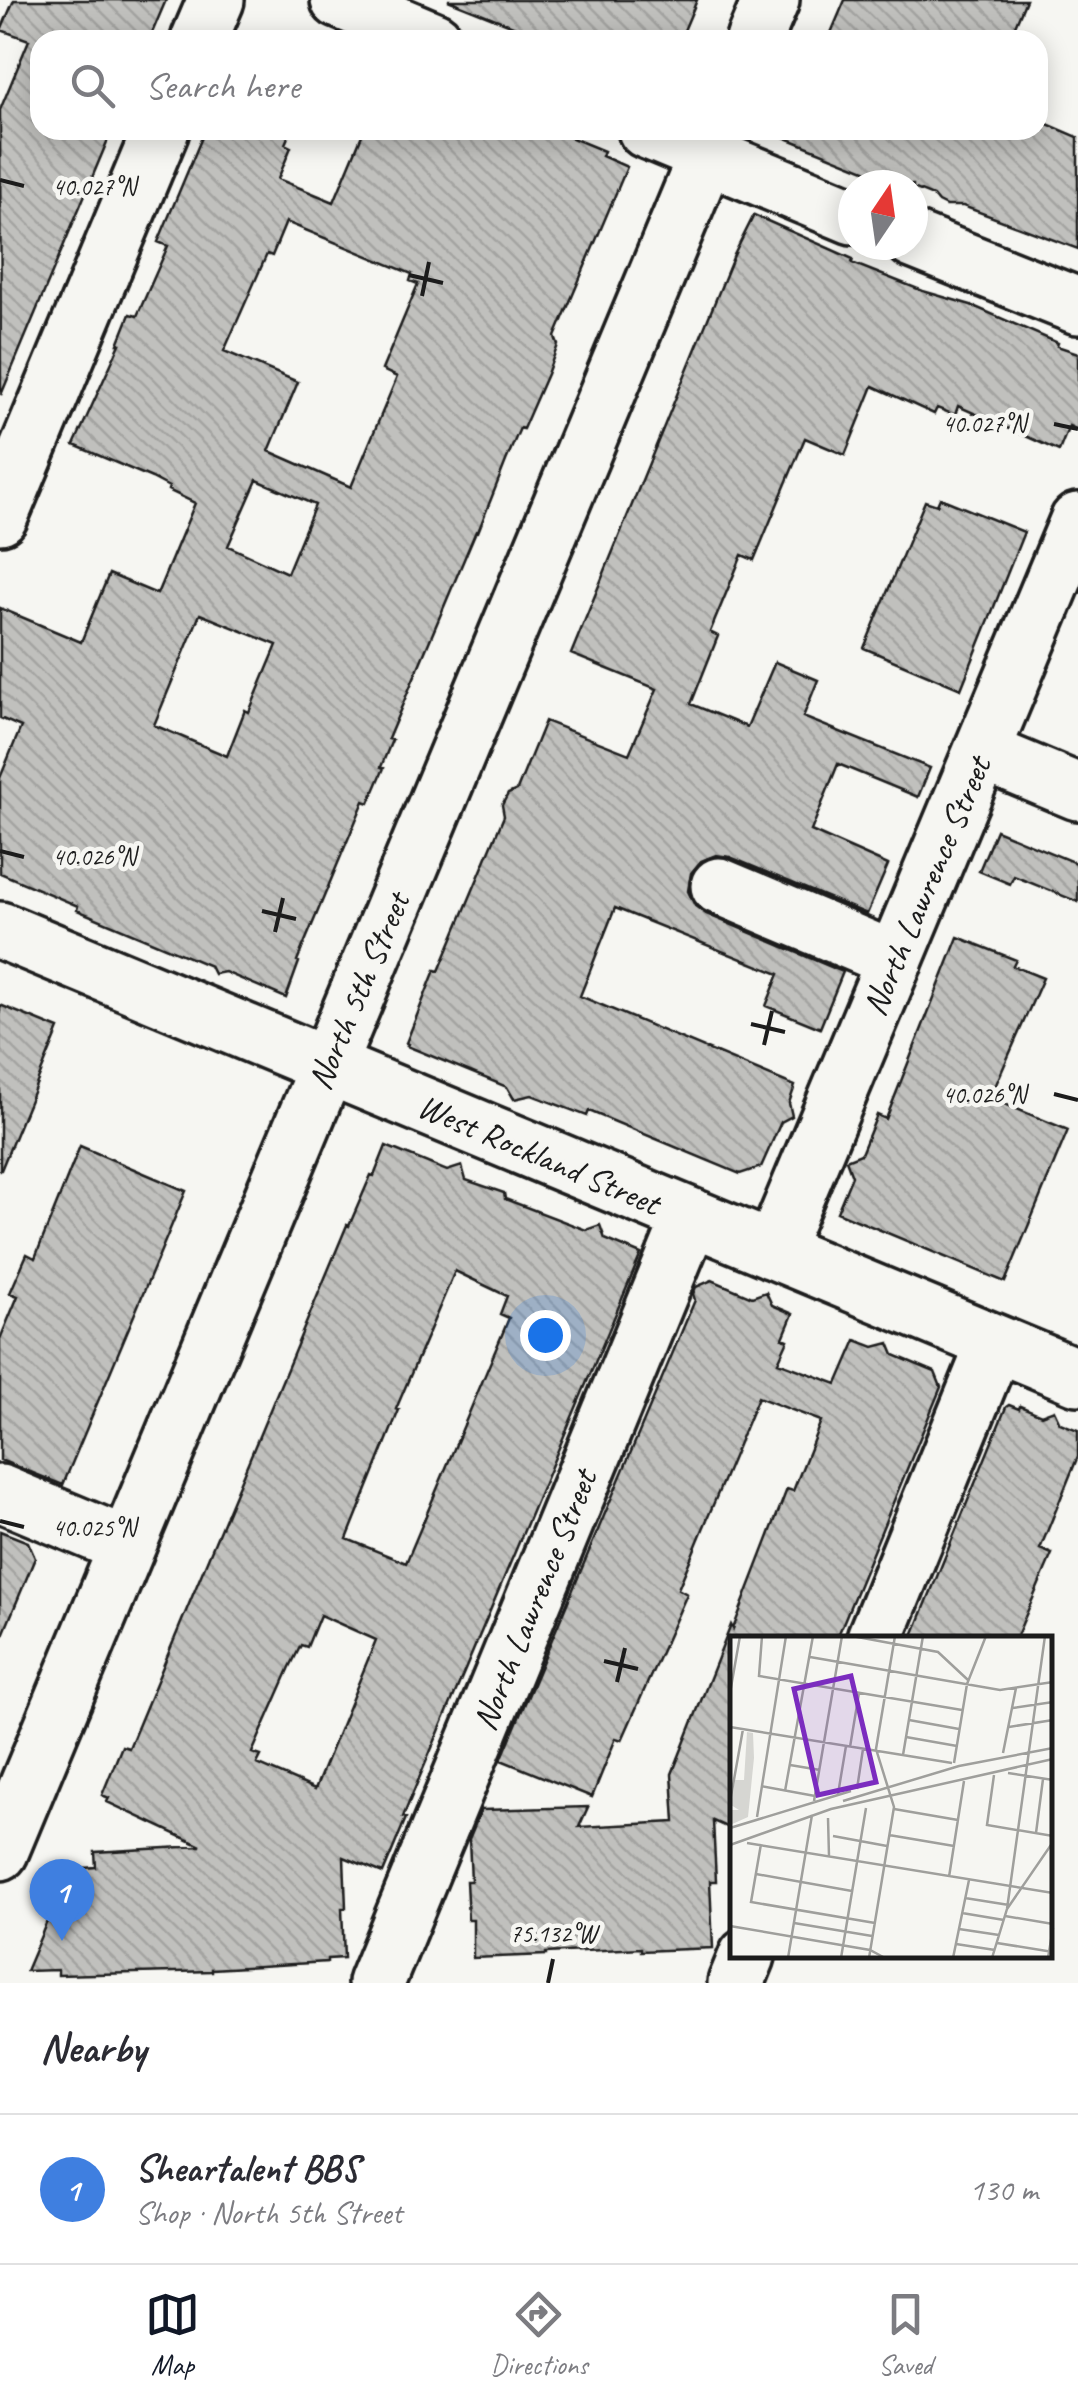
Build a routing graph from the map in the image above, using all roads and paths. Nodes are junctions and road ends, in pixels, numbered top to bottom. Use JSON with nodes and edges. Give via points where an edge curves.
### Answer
{"nodes":[{"id":1,"x":216,"y":0,"type":"edge"},
{"id":2,"x":339,"y":0,"type":"edge"},
{"id":3,"x":770,"y":0,"type":"edge"},
{"id":4,"x":203,"y":30,"type":"edge"},
{"id":5,"x":410,"y":30,"type":"edge"},
{"id":6,"x":758,"y":30,"type":"edge"},
{"id":7,"x":157,"y":140,"type":"edge"},
{"id":8,"x":712,"y":143,"type":"edge"},
{"id":9,"x":838,"y":208,"type":"edge"},
{"id":10,"x":928,"y":246,"type":"edge"},
{"id":11,"x":1078,"y":306,"type":"edge"},
{"id":12,"x":0,"y":516,"type":"edge"},
{"id":13,"x":1078,"y":521,"type":"edge"},
{"id":14,"x":982,"y":752,"type":"junction"},
{"id":15,"x":1078,"y":792,"type":"edge"},
{"id":16,"x":719,"y":886,"type":"dead end"},
{"id":17,"x":0,"y":930,"type":"edge"},
{"id":18,"x":895,"y":960,"type":"junction"},
{"id":19,"x":326,"y":1066,"type":"junction"},
{"id":20,"x":692,"y":1217,"type":"junction"},
{"id":21,"x":773,"y":1250,"type":"junction"},
{"id":22,"x":995,"y":1343,"type":"junction"},
{"id":23,"x":1078,"y":1377,"type":"edge"},
{"id":24,"x":0,"y":1493,"type":"edge"},
{"id":25,"x":127,"y":1546,"type":"junction"},
{"id":26,"x":876,"y":1636,"type":"edge"},
{"id":27,"x":0,"y":1852,"type":"edge"},
{"id":28,"x":746,"y":1958,"type":"edge"},
{"id":29,"x":376,"y":1983,"type":"edge"},
{"id":30,"x":736,"y":1983,"type":"edge"}],
"edges":[{"from":1,"to":4,"type":"street"},
{"from":2,"to":5,"type":"street"},
{"from":3,"to":6,"type":"street"},
{"from":7,"to":12,"type":"street"},
{"from":8,"to":9,"type":"street"},
{"from":8,"to":19,"type":"street","name":"North 5th Street"},
{"from":10,"to":11,"type":"street"},
{"from":13,"to":14,"type":"street","name":"North Lawrence Street"},
{"from":14,"to":15,"type":"street"},
{"from":14,"to":18,"type":"street","name":"North Lawrence Street"},
{"from":16,"to":18,"type":"street"},
{"from":17,"to":19,"type":"street","name":"West Rockland Street"},
{"from":18,"to":21,"type":"street","name":"North Lawrence Street"},
{"from":19,"to":20,"type":"street","name":"West Rockland Street"},
{"from":19,"to":25,"type":"street","name":"North 5th Street"},
{"from":20,"to":21,"type":"street","name":"West Rockland Street"},
{"from":20,"to":29,"type":"street","name":"North Lawrence Street"},
{"from":21,"to":22,"type":"street","name":"West Rockland Street"},
{"from":22,"to":23,"type":"street","name":"West Rockland Street"},
{"from":22,"to":26,"type":"street"},
{"from":24,"to":25,"type":"street"},
{"from":25,"to":27,"type":"street","name":"North 5th Street"},
{"from":28,"to":30,"type":"street"}]}
